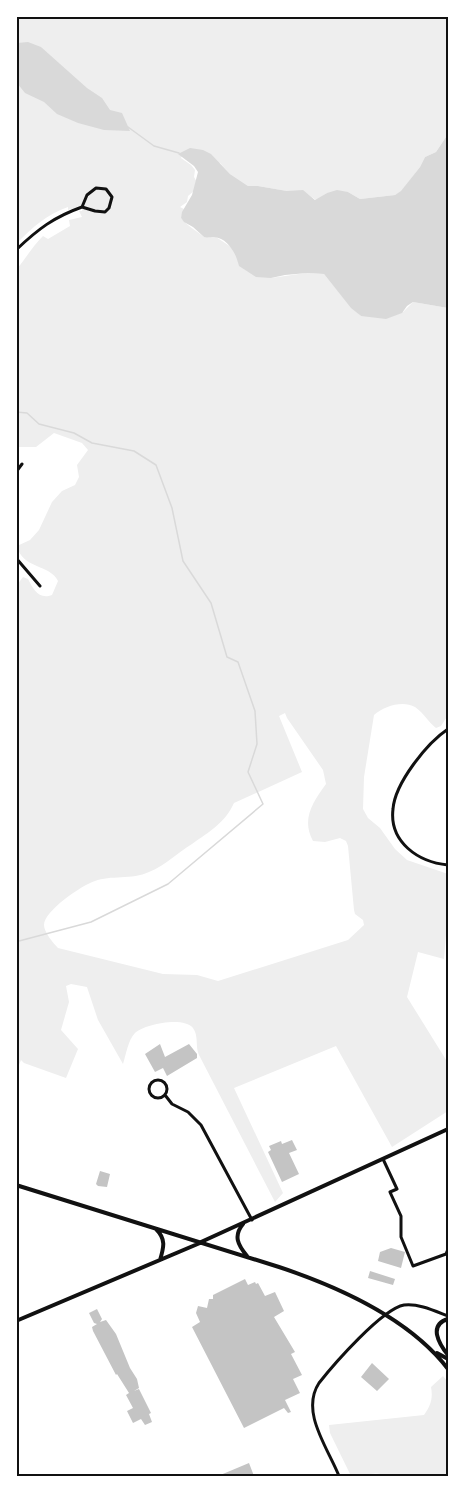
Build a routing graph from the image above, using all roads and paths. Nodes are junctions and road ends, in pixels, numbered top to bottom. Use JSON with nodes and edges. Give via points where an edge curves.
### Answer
{"nodes":[{"id":1,"x":82,"y":207,"type":"junction"},
{"id":2,"x":16,"y":250,"type":"edge"},
{"id":3,"x":22,"y":464,"type":"dead end"},
{"id":4,"x":16,"y":472,"type":"edge"},
{"id":5,"x":16,"y":558,"type":"edge"},
{"id":6,"x":40,"y":586,"type":"dead end"},
{"id":7,"x":448,"y":729,"type":"edge"},
{"id":8,"x":448,"y":865,"type":"edge"},
{"id":9,"x":165,"y":1095,"type":"junction"},
{"id":10,"x":448,"y":1129,"type":"edge"},
{"id":11,"x":383,"y":1160,"type":"junction"},
{"id":12,"x":16,"y":1185,"type":"edge"},
{"id":13,"x":252,"y":1220,"type":"junction"},
{"id":14,"x":243,"y":1224,"type":"junction"},
{"id":15,"x":154,"y":1228,"type":"junction"},
{"id":16,"x":201,"y":1242,"type":"junction"},
{"id":17,"x":448,"y":1249,"type":"edge"},
{"id":18,"x":447,"y":1255,"type":"edge"},
{"id":19,"x":247,"y":1257,"type":"junction"},
{"id":20,"x":159,"y":1260,"type":"junction"},
{"id":21,"x":385,"y":1314,"type":"junction"},
{"id":22,"x":448,"y":1317,"type":"edge"},
{"id":23,"x":16,"y":1321,"type":"edge"},
{"id":24,"x":436,"y":1353,"type":"junction"},
{"id":25,"x":448,"y":1357,"type":"edge"},
{"id":26,"x":448,"y":1368,"type":"edge"},
{"id":27,"x":339,"y":1476,"type":"edge"}],
"edges":[{"from":1,"to":1,"type":"street","via":[[105,212],[111,203],[110,193],[102,188],[91,190]]},
{"from":1,"to":2,"type":"street","via":[[52,219]]},
{"from":3,"to":4,"type":"street"},
{"from":5,"to":6,"type":"street"},
{"from":7,"to":8,"type":"street","via":[[418,759],[392,810],[394,829],[410,851],[427,861]]},
{"from":9,"to":9,"type":"street","via":[[154,1097],[149,1087],[158,1080],[166,1084]]},
{"from":9,"to":13,"type":"street","via":[[203,1129]]},
{"from":10,"to":11,"type":"main road"},
{"from":11,"to":13,"type":"main road"},
{"from":11,"to":18,"type":"street","via":[[397,1189],[390,1192],[401,1216],[402,1241],[413,1266]]},
{"from":12,"to":15,"type":"main road"},
{"from":13,"to":14,"type":"main road"},
{"from":14,"to":16,"type":"main road"},
{"from":14,"to":19,"type":"main road","via":[[237,1238]]},
{"from":15,"to":16,"type":"main road"},
{"from":15,"to":20,"type":"main road","via":[[164,1244]]},
{"from":16,"to":19,"type":"main road"},
{"from":16,"to":20,"type":"main road"},
{"from":17,"to":18,"type":"street"},
{"from":19,"to":21,"type":"main road","via":[[311,1279]]},
{"from":20,"to":23,"type":"main road"},
{"from":21,"to":22,"type":"street","via":[[408,1305]]},
{"from":21,"to":24,"type":"main road"},
{"from":21,"to":27,"type":"street","via":[[315,1390],[314,1419]]},
{"from":22,"to":25,"type":"main road","via":[[436,1330]]},
{"from":24,"to":25,"type":"main road"},
{"from":24,"to":26,"type":"main road"}]}
